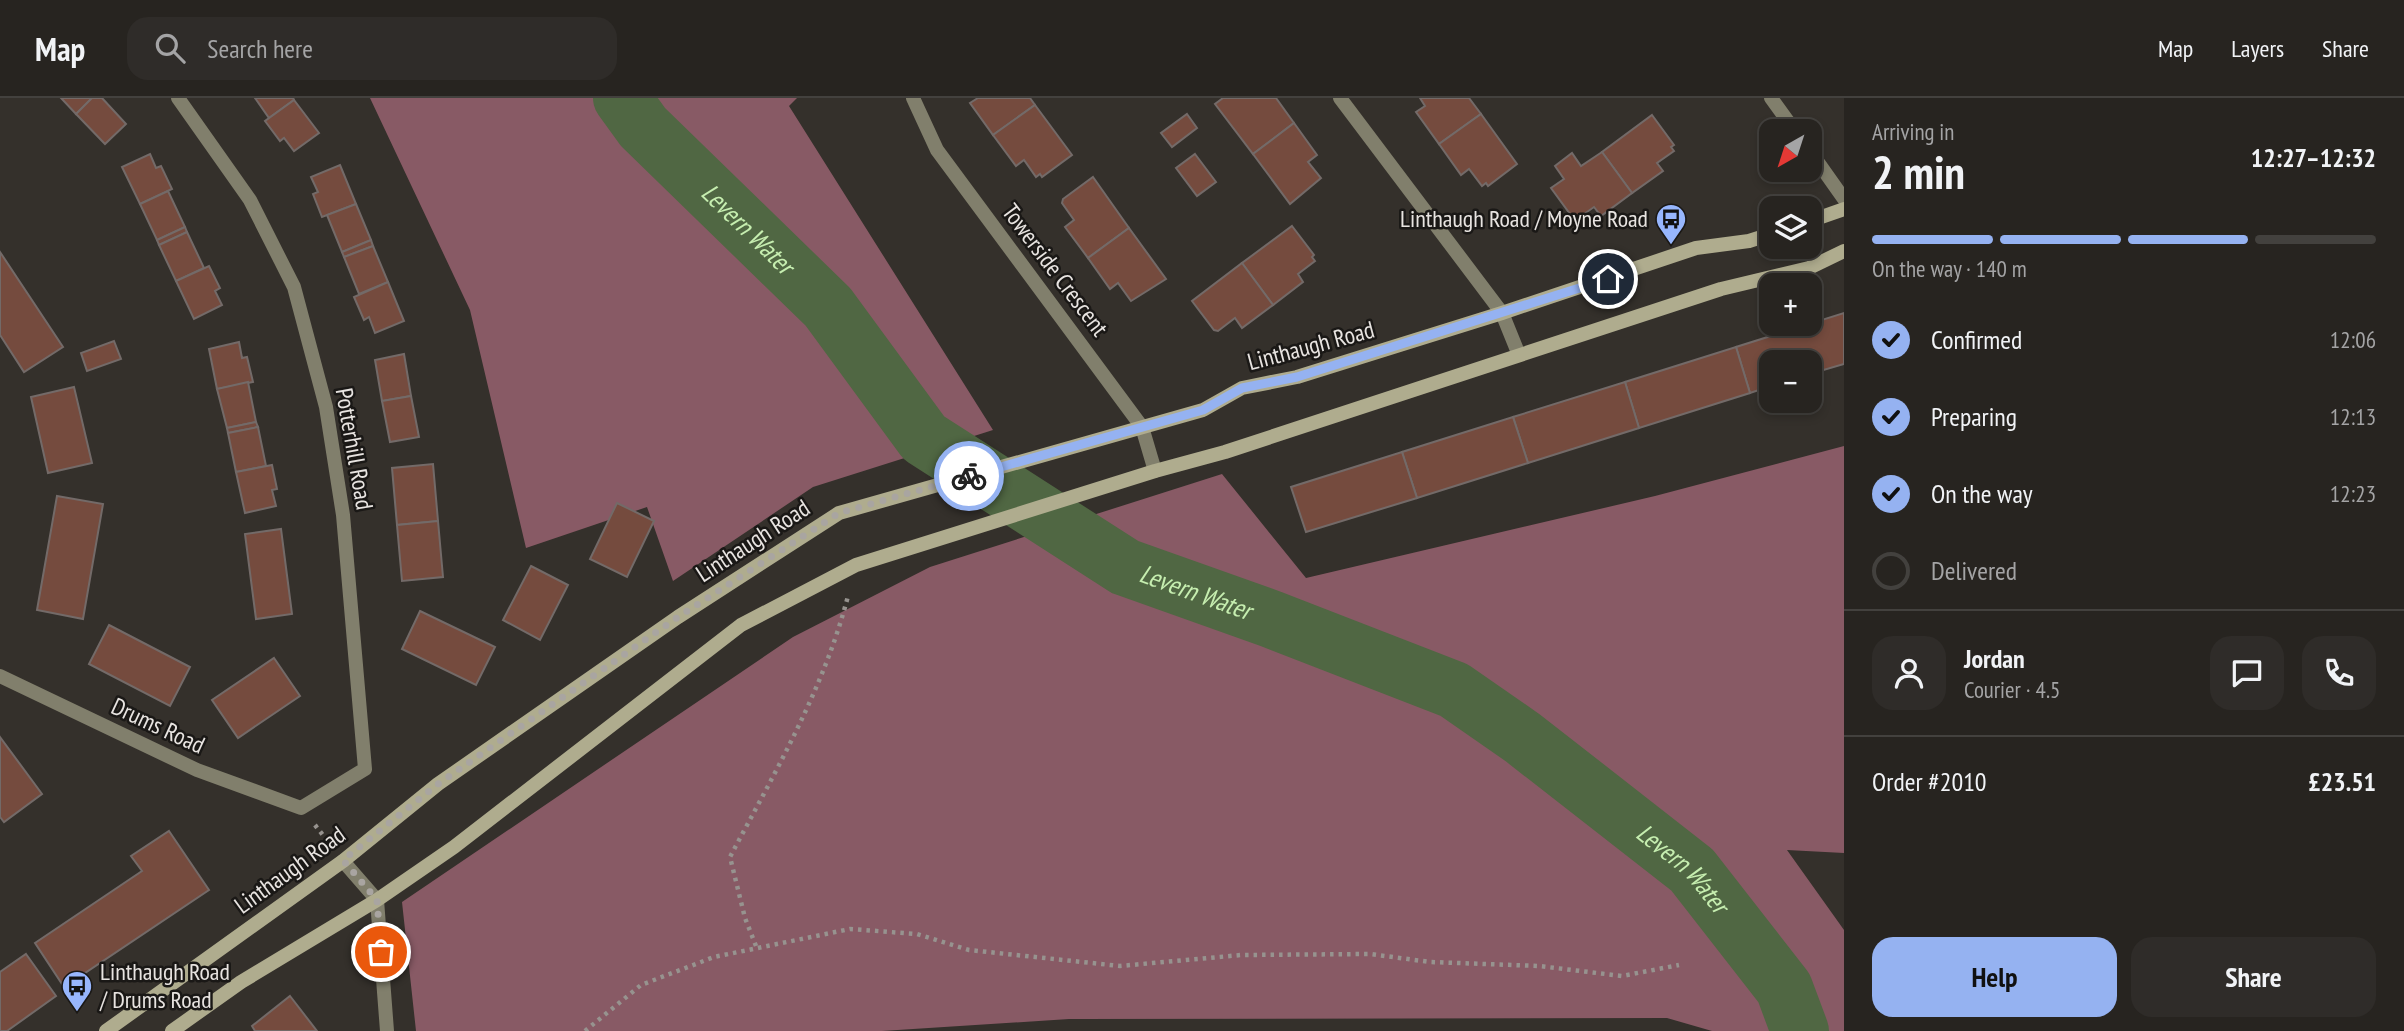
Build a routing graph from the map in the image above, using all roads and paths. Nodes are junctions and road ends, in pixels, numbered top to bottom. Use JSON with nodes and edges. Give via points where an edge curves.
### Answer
{"nodes":[{"id":1,"x":178,"y":98,"type":"edge"},
{"id":2,"x":913,"y":98,"type":"edge"},
{"id":3,"x":1340,"y":98,"type":"edge"},
{"id":4,"x":1772,"y":98,"type":"edge"},
{"id":5,"x":1787,"y":119,"type":"edge"},
{"id":6,"x":1822,"y":168,"type":"edge"},
{"id":7,"x":1844,"y":199,"type":"edge"},
{"id":8,"x":1844,"y":209,"type":"edge"},
{"id":9,"x":1822,"y":217,"type":"edge"},
{"id":10,"x":1759,"y":238,"type":"edge"},
{"id":11,"x":1844,"y":251,"type":"edge"},
{"id":12,"x":1502,"y":313,"type":"junction"},
{"id":13,"x":1519,"y":355,"type":"junction"},
{"id":14,"x":1142,"y":426,"type":"junction"},
{"id":15,"x":1155,"y":471,"type":"junction"},
{"id":16,"x":856,"y":565,"type":"junction"},
{"id":17,"x":0,"y":676,"type":"edge"},
{"id":18,"x":302,"y":808,"type":"junction"},
{"id":19,"x":343,"y":860,"type":"junction"},
{"id":20,"x":377,"y":900,"type":"junction"},
{"id":21,"x":756,"y":946,"type":"junction"},
{"id":22,"x":1679,"y":965,"type":"dead end"},
{"id":23,"x":106,"y":1031,"type":"edge"},
{"id":24,"x":173,"y":1031,"type":"edge"},
{"id":25,"x":387,"y":1031,"type":"edge"},
{"id":26,"x":585,"y":1031,"type":"edge"}],
"edges":[{"from":1,"to":18,"type":"street","name":"Potterhill Road","via":[[250,200],[294,287],[327,407],[343,515],[365,769]]},
{"from":2,"to":14,"type":"street","name":"Towerside Crescent","via":[[937,150]]},
{"from":3,"to":12,"type":"street"},
{"from":4,"to":5,"type":"street"},
{"from":6,"to":7,"type":"street"},
{"from":8,"to":9,"type":"street"},
{"from":10,"to":12,"type":"street","name":"Linthaugh Road","via":[[1696,248]]},
{"from":11,"to":13,"type":"street","via":[[1809,268],[1721,289]]},
{"from":12,"to":13,"type":"street"},
{"from":12,"to":14,"type":"street","name":"Linthaugh Road","via":[[1297,377],[1242,388],[1203,410]]},
{"from":13,"to":15,"type":"street"},
{"from":14,"to":15,"type":"street","name":"Towerside Crescent"},
{"from":14,"to":19,"type":"street","name":"Linthaugh Road","via":[[839,513],[678,617],[484,752]]},
{"from":15,"to":16,"type":"street"},
{"from":16,"to":20,"type":"street","via":[[741,625]]},
{"from":16,"to":21,"type":"path","via":[[835,646],[730,857]]},
{"from":17,"to":18,"type":"street","name":"Drums Road","via":[[197,770]]},
{"from":18,"to":19,"type":"path"},
{"from":19,"to":20,"type":"street"},
{"from":19,"to":23,"type":"street","name":"Linthaugh Road"},
{"from":20,"to":24,"type":"street","via":[[241,982]]},
{"from":20,"to":25,"type":"street"},
{"from":21,"to":22,"type":"path","via":[[782,945],[850,929],[917,934],[969,950],[1120,966],[1241,955],[1370,954],[1622,976]]},
{"from":21,"to":26,"type":"path","via":[[641,985]]}]}
